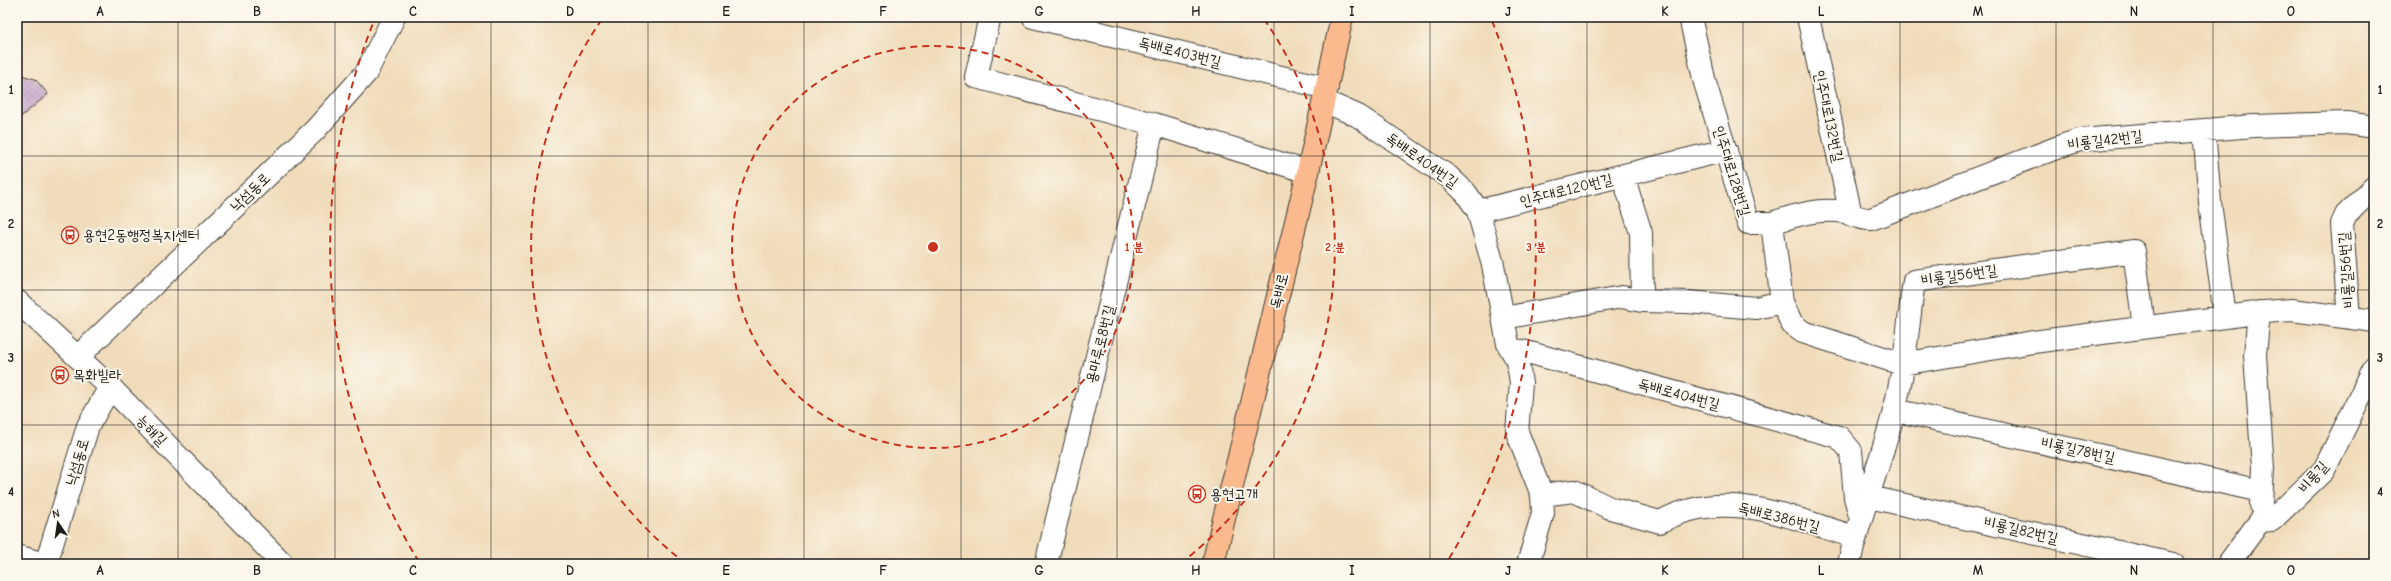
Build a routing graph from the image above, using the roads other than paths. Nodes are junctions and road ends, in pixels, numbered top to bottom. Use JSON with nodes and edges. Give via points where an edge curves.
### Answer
{"nodes":[{"id":1,"x":394,"y":17,"type":"edge"},
{"id":2,"x":990,"y":17,"type":"edge"},
{"id":3,"x":1033,"y":17,"type":"edge"},
{"id":4,"x":1326,"y":17,"type":"edge"},
{"id":5,"x":1342,"y":17,"type":"edge"},
{"id":6,"x":1690,"y":17,"type":"edge"},
{"id":7,"x":1808,"y":17,"type":"edge"},
{"id":8,"x":1338,"y":40,"type":"junction"},
{"id":9,"x":1326,"y":94,"type":"junction"},
{"id":10,"x":1154,"y":124,"type":"junction"},
{"id":11,"x":2374,"y":127,"type":"edge"},
{"id":12,"x":2204,"y":130,"type":"junction"},
{"id":13,"x":1726,"y":150,"type":"junction"},
{"id":14,"x":1308,"y":172,"type":"junction"},
{"id":15,"x":1624,"y":176,"type":"junction"},
{"id":16,"x":2374,"y":187,"type":"edge"},
{"id":17,"x":1478,"y":211,"type":"junction"},
{"id":18,"x":1851,"y":215,"type":"junction"},
{"id":19,"x":1772,"y":223,"type":"junction"},
{"id":20,"x":17,"y":301,"type":"edge"},
{"id":21,"x":1642,"y":301,"type":"junction"},
{"id":22,"x":1782,"y":302,"type":"junction"},
{"id":23,"x":2259,"y":312,"type":"junction"},
{"id":24,"x":2225,"y":316,"type":"junction"},
{"id":25,"x":1503,"y":318,"type":"junction"},
{"id":26,"x":2349,"y":318,"type":"junction"},
{"id":27,"x":2374,"y":321,"type":"edge"},
{"id":28,"x":2144,"y":327,"type":"junction"},
{"id":29,"x":85,"y":350,"type":"dead end"},
{"id":30,"x":1512,"y":350,"type":"junction"},
{"id":31,"x":1902,"y":364,"type":"junction"},
{"id":32,"x":2374,"y":368,"type":"edge"},
{"id":33,"x":110,"y":386,"type":"junction"},
{"id":34,"x":1894,"y":410,"type":"junction"},
{"id":35,"x":2261,"y":491,"type":"junction"},
{"id":36,"x":1542,"y":495,"type":"junction"},
{"id":37,"x":1869,"y":497,"type":"junction"},
{"id":38,"x":2260,"y":521,"type":"junction"},
{"id":39,"x":1858,"y":529,"type":"junction"},
{"id":40,"x":17,"y":556,"type":"edge"},
{"id":41,"x":45,"y":564,"type":"edge"},
{"id":42,"x":283,"y":564,"type":"edge"},
{"id":43,"x":1046,"y":564,"type":"edge"},
{"id":44,"x":1213,"y":564,"type":"edge"},
{"id":45,"x":1528,"y":564,"type":"edge"},
{"id":46,"x":1849,"y":564,"type":"edge"},
{"id":47,"x":2173,"y":564,"type":"edge"},
{"id":48,"x":2228,"y":564,"type":"edge"}],
"edges":[{"from":1,"to":29,"type":"street","name":"낙섬동로","via":[[366,73],[315,130]]},
{"from":2,"to":10,"type":"street","via":[[976,77]]},
{"from":3,"to":9,"type":"street","name":"독배로403번길"},
{"from":4,"to":8,"type":"main road"},
{"from":5,"to":8,"type":"main road","name":"독배로"},
{"from":6,"to":13,"type":"street","name":"인주대로128번길","via":[[1705,83]]},
{"from":7,"to":18,"type":"street","name":"인주대로132번길"},
{"from":8,"to":9,"type":"main road","name":"독배로"},
{"from":9,"to":14,"type":"main road","name":"독배로"},
{"from":9,"to":17,"type":"street","name":"독배로404번길","via":[[1449,177],[1466,193]]},
{"from":10,"to":14,"type":"street"},
{"from":10,"to":43,"type":"street","name":"용마루로8번길"},
{"from":11,"to":12,"type":"street","name":"비룡길42번길","via":[[2346,123]]},
{"from":12,"to":18,"type":"street","name":"비룡길42번길","via":[[2080,140],[1871,219],[1861,220]]},
{"from":12,"to":24,"type":"street","via":[[2211,210]]},
{"from":13,"to":15,"type":"street"},
{"from":13,"to":19,"type":"street","name":"인주대로128번길","via":[[1748,223]]},
{"from":14,"to":44,"type":"main road","name":"독배로"},
{"from":15,"to":17,"type":"street","name":"인주대로120번길"},
{"from":15,"to":21,"type":"street","name":"인주대로120번길","via":[[1642,233]]},
{"from":16,"to":26,"type":"street","name":"비룡길56번길","via":[[2346,215],[2342,224]]},
{"from":17,"to":25,"type":"street","name":"독배로404번길","via":[[1494,265]]},
{"from":18,"to":19,"type":"street","name":"비룡길42번길","via":[[1821,210]]},
{"from":19,"to":22,"type":"street","name":"인주대로128번길"},
{"from":20,"to":33,"type":"street","name":"능해길"},
{"from":21,"to":22,"type":"street","via":[[1756,308]]},
{"from":21,"to":25,"type":"street","via":[[1622,297]]},
{"from":22,"to":31,"type":"street","name":"인주대로128번길","via":[[1792,324],[1803,332]]},
{"from":23,"to":24,"type":"street","name":"비룡길56번길"},
{"from":23,"to":26,"type":"street","name":"비룡길56번길","via":[[2292,310]]},
{"from":23,"to":35,"type":"street","via":[[2255,355],[2263,468]]},
{"from":24,"to":28,"type":"street","name":"비룡길56번길"},
{"from":25,"to":30,"type":"street","name":"독배로404번길","via":[[1508,344]]},
{"from":26,"to":27,"type":"street","name":"비룡길56번길"},
{"from":28,"to":31,"type":"street","name":"비룡길56번길"},
{"from":28,"to":31,"type":"street","name":"비룡길56번길","via":[[2134,251],[1914,281]]},
{"from":30,"to":36,"type":"street","name":"독배로404번길","via":[[1521,383],[1517,432]]},
{"from":30,"to":39,"type":"street","name":"독배로404번길","via":[[1839,437],[1851,451]]},
{"from":31,"to":34,"type":"street"},
{"from":32,"to":38,"type":"street","name":"비룡길","via":[[2324,470],[2272,520]]},
{"from":33,"to":41,"type":"street","name":"낙섬동로","via":[[88,426]]},
{"from":33,"to":42,"type":"street","name":"능해길"},
{"from":34,"to":35,"type":"street","name":"비룡길78번길"},
{"from":34,"to":37,"type":"street"},
{"from":35,"to":38,"type":"street"},
{"from":36,"to":39,"type":"street","name":"독배로386번길","via":[[1574,491],[1610,508],[1660,522],[1678,512],[1728,504]]},
{"from":36,"to":45,"type":"street","name":"독배로404번길","via":[[1543,513]]},
{"from":37,"to":39,"type":"street"},
{"from":37,"to":47,"type":"street","name":"비룡길82번길"},
{"from":38,"to":48,"type":"street"},
{"from":39,"to":46,"type":"street"},
{"from":40,"to":41,"type":"street"}]}
